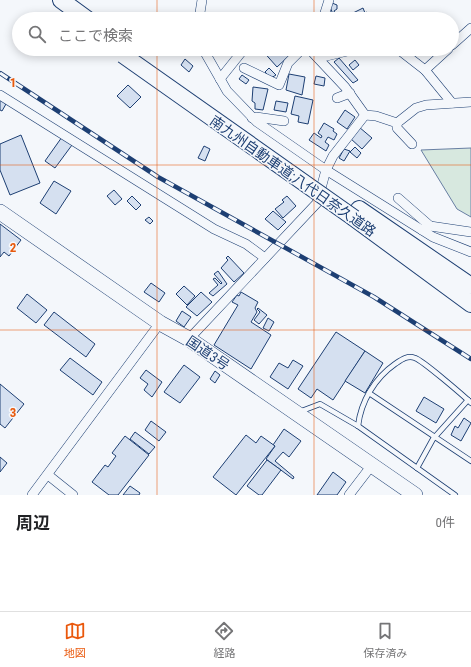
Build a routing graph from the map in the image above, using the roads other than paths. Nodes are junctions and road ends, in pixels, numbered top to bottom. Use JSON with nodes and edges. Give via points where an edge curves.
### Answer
{"nodes":[{"id":1,"x":50,"y":0,"type":"edge"},
{"id":2,"x":61,"y":0,"type":"edge"},
{"id":3,"x":202,"y":0,"type":"edge"},
{"id":4,"x":329,"y":0,"type":"edge"},
{"id":5,"x":66,"y":12,"type":"edge"},
{"id":6,"x":77,"y":12,"type":"edge"},
{"id":7,"x":199,"y":12,"type":"edge"},
{"id":8,"x":325,"y":12,"type":"edge"},
{"id":9,"x":471,"y":28,"type":"edge"},
{"id":10,"x":459,"y":39,"type":"edge"},
{"id":11,"x":129,"y":56,"type":"edge"},
{"id":12,"x":207,"y":56,"type":"edge"},
{"id":13,"x":238,"y":56,"type":"edge"},
{"id":14,"x":295,"y":56,"type":"edge"},
{"id":15,"x":318,"y":56,"type":"edge"},
{"id":16,"x":407,"y":56,"type":"edge"},
{"id":17,"x":440,"y":56,"type":"edge"},
{"id":18,"x":244,"y":68,"type":"dead end"},
{"id":19,"x":425,"y":70,"type":"junction"},
{"id":20,"x":220,"y":79,"type":"junction"},
{"id":21,"x":350,"y":93,"type":"junction"},
{"id":22,"x":0,"y":95,"type":"edge"},
{"id":23,"x":337,"y":98,"type":"dead end"},
{"id":24,"x":471,"y":102,"type":"edge"},
{"id":25,"x":452,"y":103,"type":"junction"},
{"id":26,"x":365,"y":115,"type":"junction"},
{"id":27,"x":252,"y":118,"type":"junction"},
{"id":28,"x":284,"y":121,"type":"dead end"},
{"id":29,"x":397,"y":123,"type":"junction"},
{"id":30,"x":412,"y":144,"type":"dead end"},
{"id":31,"x":326,"y":170,"type":"junction"},
{"id":32,"x":398,"y":198,"type":"dead end"},
{"id":33,"x":0,"y":212,"type":"edge"},
{"id":34,"x":356,"y":214,"type":"junction"},
{"id":35,"x":426,"y":228,"type":"junction"},
{"id":36,"x":471,"y":232,"type":"edge"},
{"id":37,"x":471,"y":252,"type":"edge"},
{"id":38,"x":265,"y":258,"type":"junction"},
{"id":39,"x":471,"y":286,"type":"edge"},
{"id":40,"x":471,"y":304,"type":"edge"},
{"id":41,"x":160,"y":323,"type":"junction"},
{"id":42,"x":189,"y":339,"type":"junction"},
{"id":43,"x":369,"y":393,"type":"junction"},
{"id":44,"x":469,"y":401,"type":"edge"},
{"id":45,"x":296,"y":413,"type":"junction"},
{"id":46,"x":358,"y":426,"type":"junction"},
{"id":47,"x":434,"y":437,"type":"junction"},
{"id":48,"x":471,"y":461,"type":"edge"},
{"id":49,"x":372,"y":465,"type":"junction"},
{"id":50,"x":417,"y":468,"type":"junction"},
{"id":51,"x":48,"y":475,"type":"junction"},
{"id":52,"x":32,"y":495,"type":"edge"},
{"id":53,"x":73,"y":495,"type":"edge"},
{"id":54,"x":349,"y":495,"type":"edge"},
{"id":55,"x":415,"y":495,"type":"edge"},
{"id":56,"x":455,"y":495,"type":"edge"}],
"edges":[{"from":1,"to":5,"type":"highway"},
{"from":2,"to":6,"type":"highway"},
{"from":3,"to":7,"type":"street"},
{"from":4,"to":8,"type":"street"},
{"from":9,"to":10,"type":"street"},
{"from":11,"to":34,"type":"highway","name":"南九州自動車道;八代日奈久道路","bridge":true},
{"from":12,"to":20,"type":"street"},
{"from":13,"to":20,"type":"street"},
{"from":14,"to":18,"type":"street","via":[[288,63],[279,85]]},
{"from":15,"to":21,"type":"street"},
{"from":16,"to":19,"type":"street"},
{"from":17,"to":19,"type":"street"},
{"from":19,"to":25,"type":"street"},
{"from":20,"to":27,"type":"street","via":[[228,100]]},
{"from":21,"to":23,"type":"street"},
{"from":21,"to":26,"type":"street"},
{"from":22,"to":38,"type":"street","via":[[214,229],[246,244]]},
{"from":24,"to":25,"type":"street"},
{"from":25,"to":29,"type":"street","via":[[426,104],[416,108]]},
{"from":26,"to":29,"type":"street"},
{"from":26,"to":31,"type":"street","via":[[333,156]]},
{"from":27,"to":28,"type":"street"},
{"from":27,"to":31,"type":"street"},
{"from":29,"to":30,"type":"street","via":[[397,128]]},
{"from":31,"to":35,"type":"street"},
{"from":31,"to":38,"type":"street","via":[[317,203]]},
{"from":32,"to":35,"type":"street"},
{"from":33,"to":41,"type":"highway","name":"国道3号"},
{"from":34,"to":39,"type":"highway","name":"南九州自動車道;八代日奈久道路"},
{"from":34,"to":40,"type":"highway","name":"南九州自動車道;八代日奈久道路"},
{"from":35,"to":36,"type":"street"},
{"from":35,"to":37,"type":"street","via":[[433,237]]},
{"from":38,"to":42,"type":"street"},
{"from":41,"to":42,"type":"highway","name":"国道3号"},
{"from":41,"to":51,"type":"street"},
{"from":42,"to":45,"type":"highway","name":"国道3号"},
{"from":43,"to":44,"type":"lane","via":[[388,369],[402,358],[415,358]]},
{"from":43,"to":46,"type":"lane","via":[[359,415]]},
{"from":43,"to":47,"type":"lane"},
{"from":44,"to":47,"type":"lane"},
{"from":45,"to":46,"type":"lane","via":[[320,404]]},
{"from":45,"to":49,"type":"highway","name":"国道3号"},
{"from":46,"to":50,"type":"lane"},
{"from":47,"to":48,"type":"lane"},
{"from":47,"to":50,"type":"lane"},
{"from":49,"to":54,"type":"street"},
{"from":49,"to":55,"type":"highway","name":"国道3号"},
{"from":50,"to":56,"type":"lane"},
{"from":51,"to":52,"type":"street"},
{"from":51,"to":53,"type":"street"}]}
